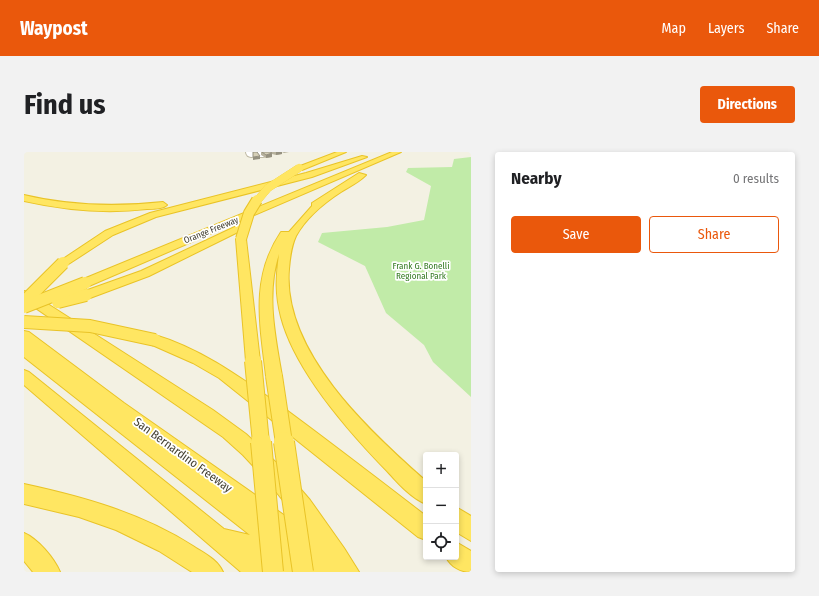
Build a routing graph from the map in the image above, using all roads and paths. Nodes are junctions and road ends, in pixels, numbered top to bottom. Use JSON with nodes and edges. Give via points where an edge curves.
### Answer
{"nodes":[{"id":1,"x":254,"y":152,"type":"edge"},
{"id":2,"x":263,"y":152,"type":"edge"},
{"id":3,"x":343,"y":152,"type":"edge"},
{"id":4,"x":398,"y":152,"type":"edge"},
{"id":5,"x":406,"y":152,"type":"edge"},
{"id":6,"x":378,"y":153,"type":"edge"},
{"id":7,"x":340,"y":177,"type":"junction"},
{"id":8,"x":254,"y":189,"type":"junction"},
{"id":9,"x":24,"y":198,"type":"edge"},
{"id":10,"x":322,"y":201,"type":"junction"},
{"id":11,"x":108,"y":263,"type":"dead end"},
{"id":12,"x":83,"y":284,"type":"junction"},
{"id":13,"x":24,"y":295,"type":"edge"},
{"id":14,"x":24,"y":302,"type":"edge"},
{"id":15,"x":24,"y":308,"type":"edge"},
{"id":16,"x":24,"y":322,"type":"edge"},
{"id":17,"x":24,"y":336,"type":"edge"},
{"id":18,"x":24,"y":349,"type":"edge"},
{"id":19,"x":24,"y":376,"type":"edge"},
{"id":20,"x":423,"y":491,"type":"edge"},
{"id":21,"x":24,"y":494,"type":"edge"},
{"id":22,"x":459,"y":520,"type":"edge"},
{"id":23,"x":423,"y":528,"type":"edge"},
{"id":24,"x":471,"y":530,"type":"edge"},
{"id":25,"x":221,"y":540,"type":"junction"},
{"id":26,"x":24,"y":544,"type":"edge"},
{"id":27,"x":459,"y":555,"type":"edge"},
{"id":28,"x":471,"y":565,"type":"edge"},
{"id":29,"x":48,"y":572,"type":"edge"},
{"id":30,"x":211,"y":572,"type":"edge"},
{"id":31,"x":259,"y":572,"type":"edge"},
{"id":32,"x":274,"y":572,"type":"edge"},
{"id":33,"x":286,"y":572,"type":"edge"},
{"id":34,"x":303,"y":572,"type":"edge"},
{"id":35,"x":315,"y":572,"type":"edge"},
{"id":36,"x":344,"y":572,"type":"edge"},
{"id":37,"x":347,"y":572,"type":"edge"}],
"edges":[{"from":1,"to":2,"type":"street"},
{"from":3,"to":32,"type":"highway","bridge":true,"via":[[298,168],[273,182],[259,196],[248,214],[241,239]]},
{"from":4,"to":7,"type":"highway","name":"Orange Freeway"},
{"from":5,"to":10,"type":"highway"},
{"from":6,"to":8,"type":"highway"},
{"from":6,"to":11,"type":"highway","name":"Orange Freeway"},
{"from":7,"to":12,"type":"highway","name":"Orange Freeway"},
{"from":7,"to":12,"type":"highway","via":[[160,269],[124,283]]},
{"from":8,"to":9,"type":"highway","via":[[173,204],[108,209],[45,204]]},
{"from":8,"to":14,"type":"highway","bridge":true,"via":[[170,209],[138,220],[96,241],[63,263]]},
{"from":10,"to":20,"type":"highway","via":[[290,238],[285,251],[282,268],[283,293],[289,319],[315,373],[346,415],[376,448]]},
{"from":10,"to":34,"type":"highway","bridge":true,"via":[[295,220],[278,242],[269,263],[264,303]]},
{"from":12,"to":13,"type":"highway","name":"Orange Freeway","bridge":true},
{"from":12,"to":15,"type":"highway","bridge":true},
{"from":13,"to":37,"type":"highway","via":[[250,448],[299,504]]},
{"from":16,"to":23,"type":"highway","bridge":true,"via":[[79,323],[129,332],[155,340],[198,359],[224,374],[298,429]]},
{"from":17,"to":36,"type":"highway","name":"San Bernardino Freeway","via":[[118,408]]},
{"from":18,"to":35,"type":"highway"},
{"from":19,"to":25,"type":"highway"},
{"from":21,"to":30,"type":"highway","via":[[86,509],[154,535]]},
{"from":22,"to":24,"type":"highway"},
{"from":25,"to":31,"type":"highway"},
{"from":25,"to":33,"type":"highway","via":[[256,548]]},
{"from":26,"to":29,"type":"highway"},
{"from":27,"to":28,"type":"highway"}]}
